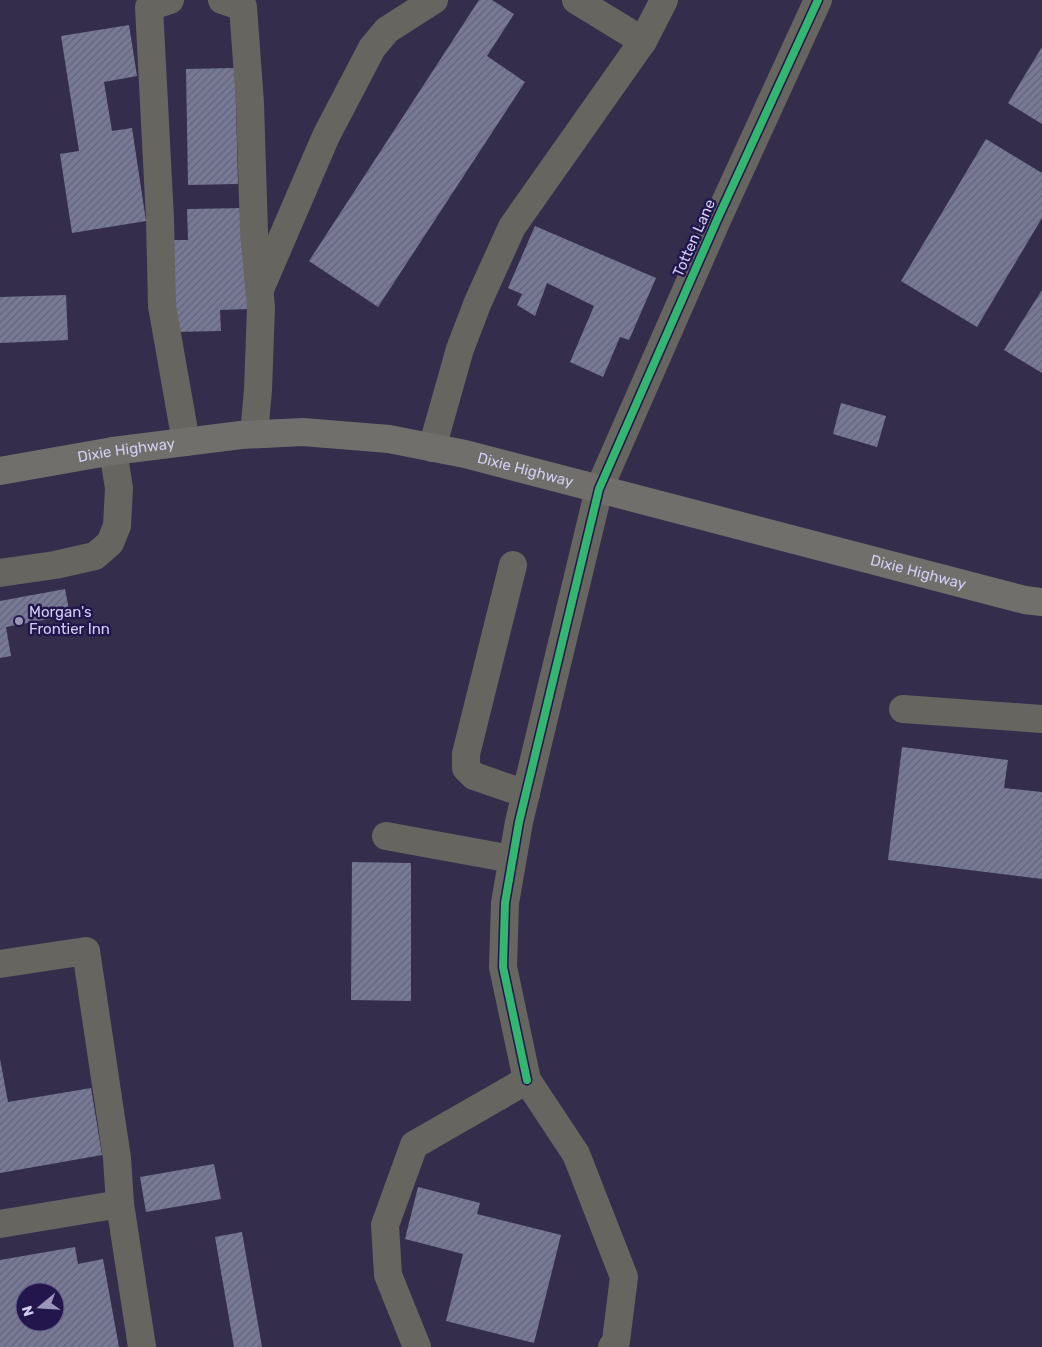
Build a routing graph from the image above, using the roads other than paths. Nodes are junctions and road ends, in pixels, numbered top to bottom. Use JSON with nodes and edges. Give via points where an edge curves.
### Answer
{"nodes":[{"id":1,"x":222,"y":0,"type":"edge"},
{"id":2,"x":434,"y":0,"type":"edge"},
{"id":3,"x":576,"y":0,"type":"edge"},
{"id":4,"x":664,"y":0,"type":"edge"},
{"id":5,"x":818,"y":0,"type":"edge"},
{"id":6,"x":149,"y":2,"type":"edge"},
{"id":7,"x":643,"y":41,"type":"junction"},
{"id":8,"x":260,"y":290,"type":"junction"},
{"id":9,"x":254,"y":434,"type":"junction"},
{"id":10,"x":186,"y":442,"type":"junction"},
{"id":11,"x":432,"y":448,"type":"junction"},
{"id":12,"x":113,"y":451,"type":"junction"},
{"id":13,"x":0,"y":471,"type":"edge"},
{"id":14,"x":599,"y":489,"type":"junction"},
{"id":15,"x":513,"y":565,"type":"dead end"},
{"id":16,"x":0,"y":573,"type":"edge"},
{"id":17,"x":1042,"y":602,"type":"edge"},
{"id":18,"x":903,"y":708,"type":"dead end"},
{"id":19,"x":1042,"y":719,"type":"edge"},
{"id":20,"x":526,"y":794,"type":"junction"},
{"id":21,"x":386,"y":836,"type":"dead end"},
{"id":22,"x":512,"y":859,"type":"junction"},
{"id":23,"x":0,"y":964,"type":"edge"},
{"id":24,"x":527,"y":1080,"type":"junction"},
{"id":25,"x":120,"y":1204,"type":"junction"},
{"id":26,"x":0,"y":1224,"type":"edge"},
{"id":27,"x":142,"y":1347,"type":"edge"},
{"id":28,"x":417,"y":1347,"type":"edge"},
{"id":29,"x":612,"y":1347,"type":"edge"}],
"edges":[{"from":1,"to":8,"type":"street","via":[[243,7],[254,232]]},
{"from":2,"to":8,"type":"street","via":[[387,30],[372,48],[326,136]]},
{"from":3,"to":7,"type":"street"},
{"from":4,"to":7,"type":"street"},
{"from":5,"to":14,"type":"street","name":"Totten Lane"},
{"from":6,"to":10,"type":"street","via":[[162,306]]},
{"from":7,"to":11,"type":"street","via":[[512,227],[460,349]]},
{"from":8,"to":9,"type":"street"},
{"from":9,"to":10,"type":"main road","name":"Dixie Highway"},
{"from":9,"to":11,"type":"main road","name":"Dixie Highway","via":[[303,432],[389,440]]},
{"from":10,"to":12,"type":"main road","name":"Dixie Highway"},
{"from":11,"to":14,"type":"main road","name":"Dixie Highway"},
{"from":12,"to":13,"type":"main road","name":"Dixie Highway"},
{"from":12,"to":16,"type":"street","via":[[119,488],[117,526],[110,543],[95,556]]},
{"from":14,"to":17,"type":"main road","name":"Dixie Highway"},
{"from":14,"to":20,"type":"street","name":"Totten Lane"},
{"from":15,"to":20,"type":"street","via":[[466,754],[466,768],[474,776]]},
{"from":18,"to":19,"type":"street"},
{"from":20,"to":22,"type":"street","name":"Totten Lane"},
{"from":21,"to":22,"type":"street"},
{"from":22,"to":24,"type":"street","name":"Totten Lane","via":[[505,903],[503,967]]},
{"from":23,"to":25,"type":"street","via":[[86,951],[118,1158]]},
{"from":24,"to":28,"type":"street","via":[[414,1145],[385,1225],[388,1275]]},
{"from":24,"to":29,"type":"street","via":[[576,1154],[624,1277],[616,1341]]},
{"from":25,"to":26,"type":"street"},
{"from":25,"to":27,"type":"street"}]}
